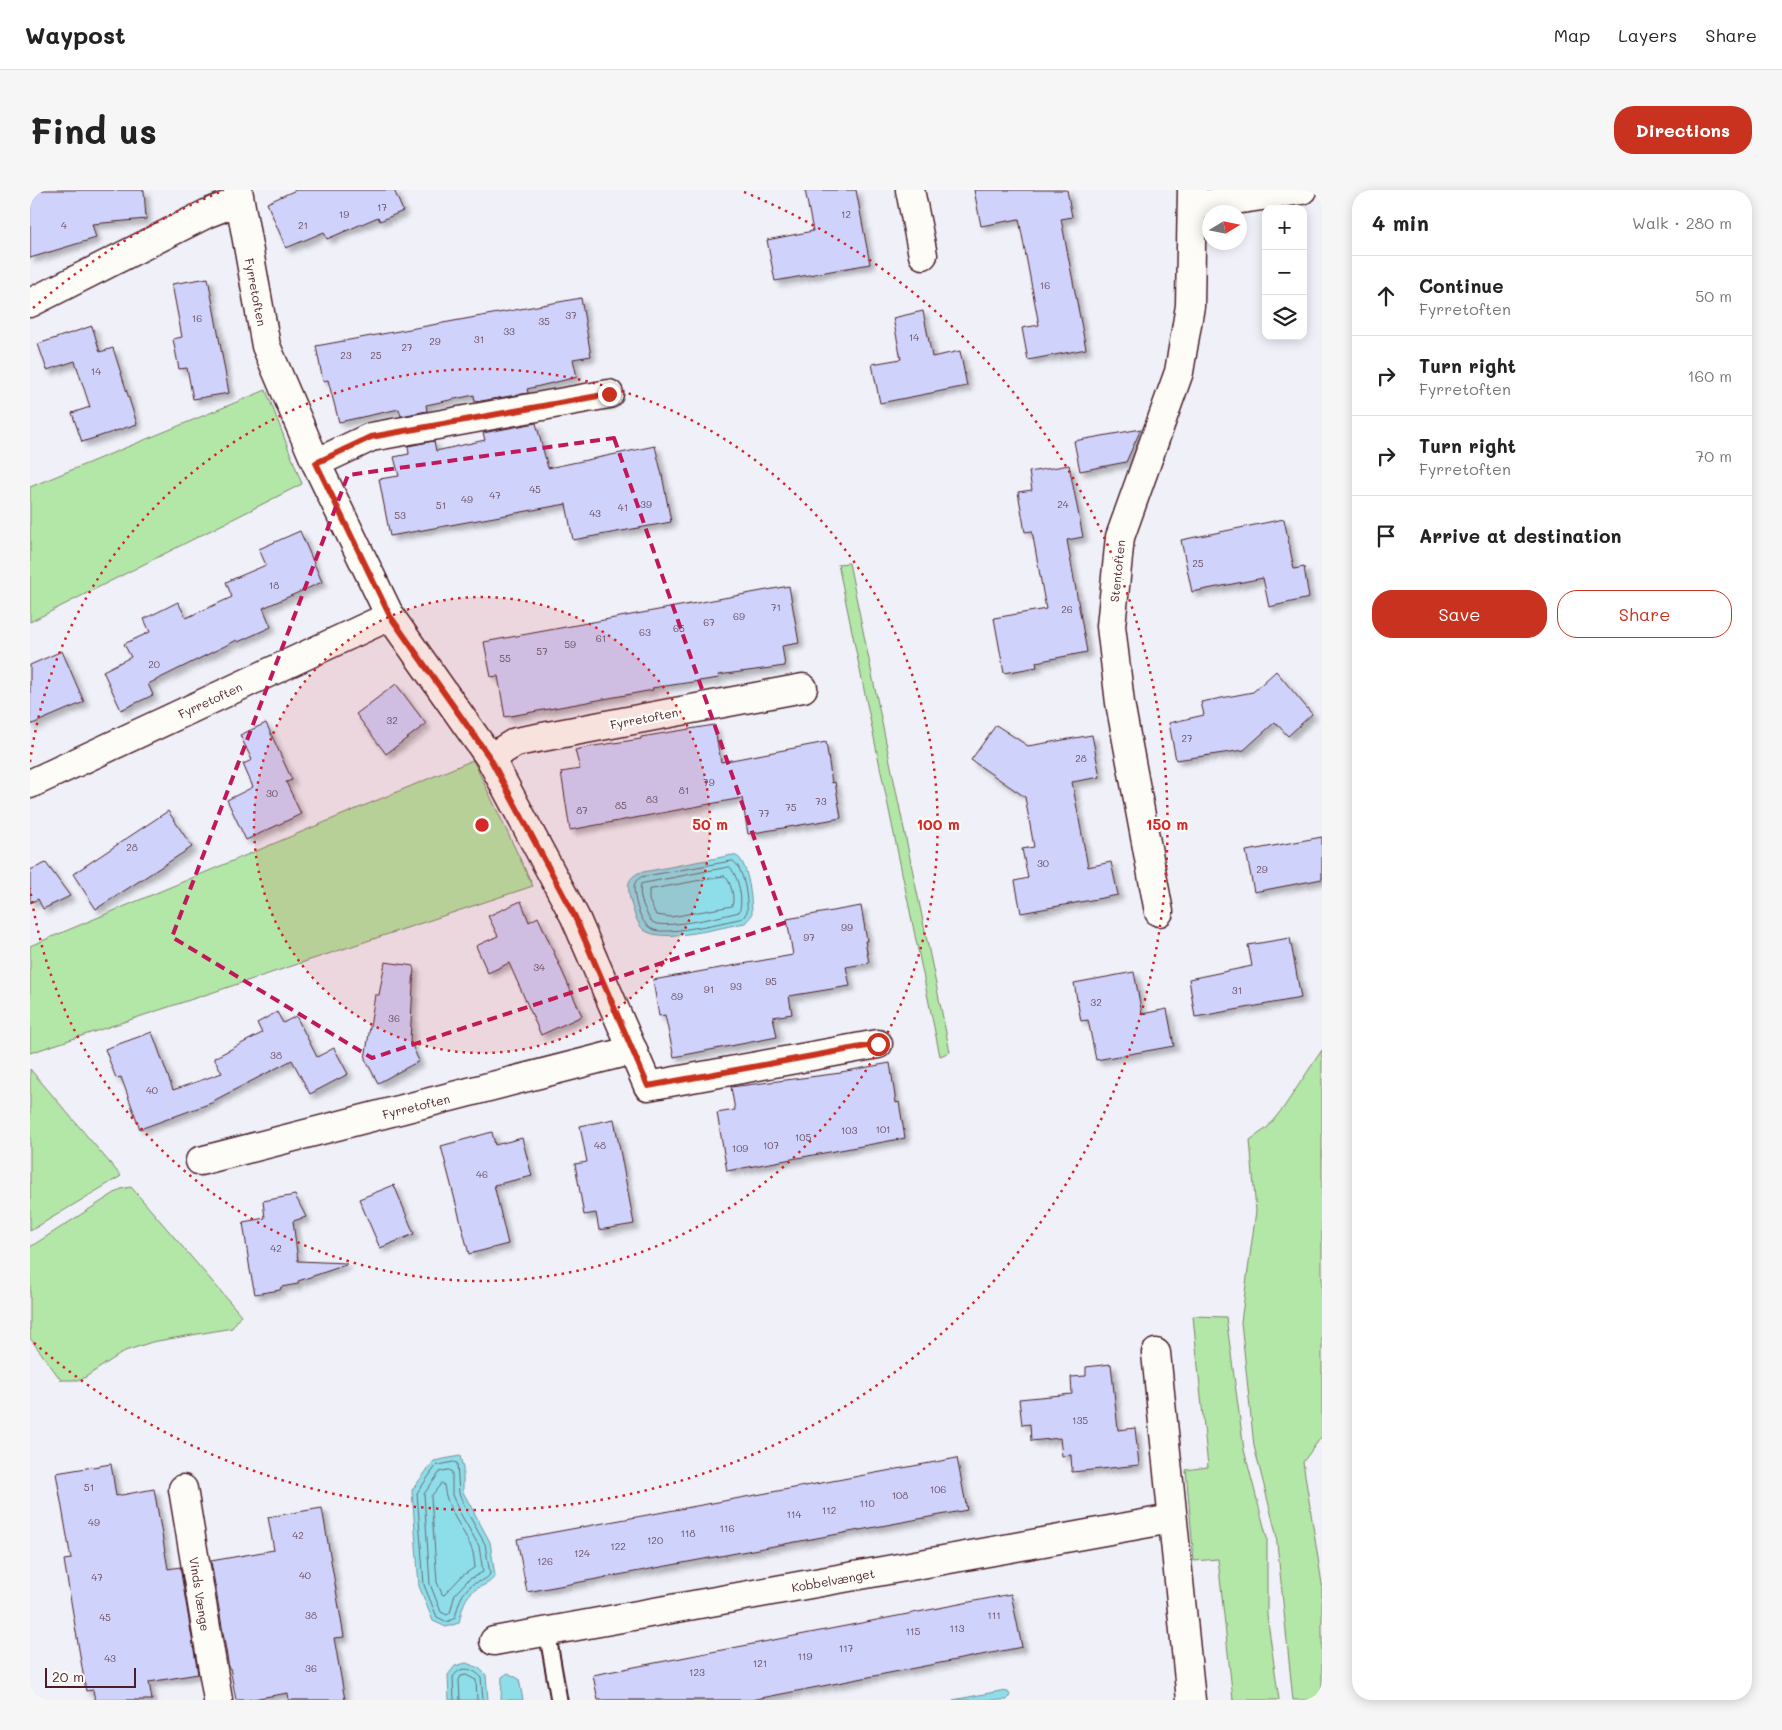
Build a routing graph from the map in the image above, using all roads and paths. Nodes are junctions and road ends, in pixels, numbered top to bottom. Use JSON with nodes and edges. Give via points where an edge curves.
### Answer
{"nodes":[{"id":1,"x":910,"y":190,"type":"edge"},
{"id":2,"x":1302,"y":190,"type":"edge"},
{"id":3,"x":238,"y":196,"type":"edge"},
{"id":4,"x":1193,"y":198,"type":"edge"},
{"id":5,"x":923,"y":255,"type":"dead end"},
{"id":6,"x":30,"y":303,"type":"edge"},
{"id":7,"x":609,"y":394,"type":"dead end"},
{"id":8,"x":316,"y":463,"type":"junction"},
{"id":9,"x":390,"y":616,"type":"junction"},
{"id":10,"x":803,"y":688,"type":"dead end"},
{"id":11,"x":490,"y":758,"type":"junction"},
{"id":12,"x":30,"y":784,"type":"edge"},
{"id":13,"x":1160,"y":912,"type":"dead end"},
{"id":14,"x":878,"y":1044,"type":"dead end"},
{"id":15,"x":633,"y":1050,"type":"junction"},
{"id":16,"x":200,"y":1161,"type":"dead end"},
{"id":17,"x":1156,"y":1352,"type":"dead end"},
{"id":18,"x":182,"y":1489,"type":"dead end"},
{"id":19,"x":1171,"y":1519,"type":"junction"},
{"id":20,"x":547,"y":1631,"type":"junction"},
{"id":21,"x":494,"y":1641,"type":"dead end"},
{"id":22,"x":218,"y":1700,"type":"edge"},
{"id":23,"x":559,"y":1700,"type":"edge"},
{"id":24,"x":1191,"y":1700,"type":"edge"}],
"edges":[{"from":1,"to":5,"type":"street"},
{"from":2,"to":4,"type":"street","name":"Stentoften"},
{"from":3,"to":6,"type":"street","name":"Fyrretoften"},
{"from":3,"to":8,"type":"street","name":"Fyrretoften","via":[[266,346]]},
{"from":4,"to":13,"type":"street","name":"Stentoften","via":[[1190,306],[1179,372],[1120,537],[1110,626],[1120,703]]},
{"from":7,"to":8,"type":"street","via":[[371,437]]},
{"from":8,"to":9,"type":"street","name":"Fyrretoften"},
{"from":9,"to":11,"type":"street","name":"Fyrretoften"},
{"from":9,"to":12,"type":"street","name":"Fyrretoften"},
{"from":10,"to":11,"type":"street","name":"Fyrretoften","via":[[516,742]]},
{"from":11,"to":15,"type":"street","name":"Fyrretoften","via":[[575,917]]},
{"from":14,"to":15,"type":"street","name":"Fyrretoften","via":[[648,1086]]},
{"from":15,"to":16,"type":"street","name":"Fyrretoften"},
{"from":17,"to":19,"type":"street"},
{"from":18,"to":22,"type":"street","name":"Vinds Vænge"},
{"from":19,"to":20,"type":"street","name":"Kobbelvænget"},
{"from":19,"to":24,"type":"street"},
{"from":20,"to":21,"type":"street","name":"Kobbelvænget"},
{"from":20,"to":23,"type":"lane"}]}
